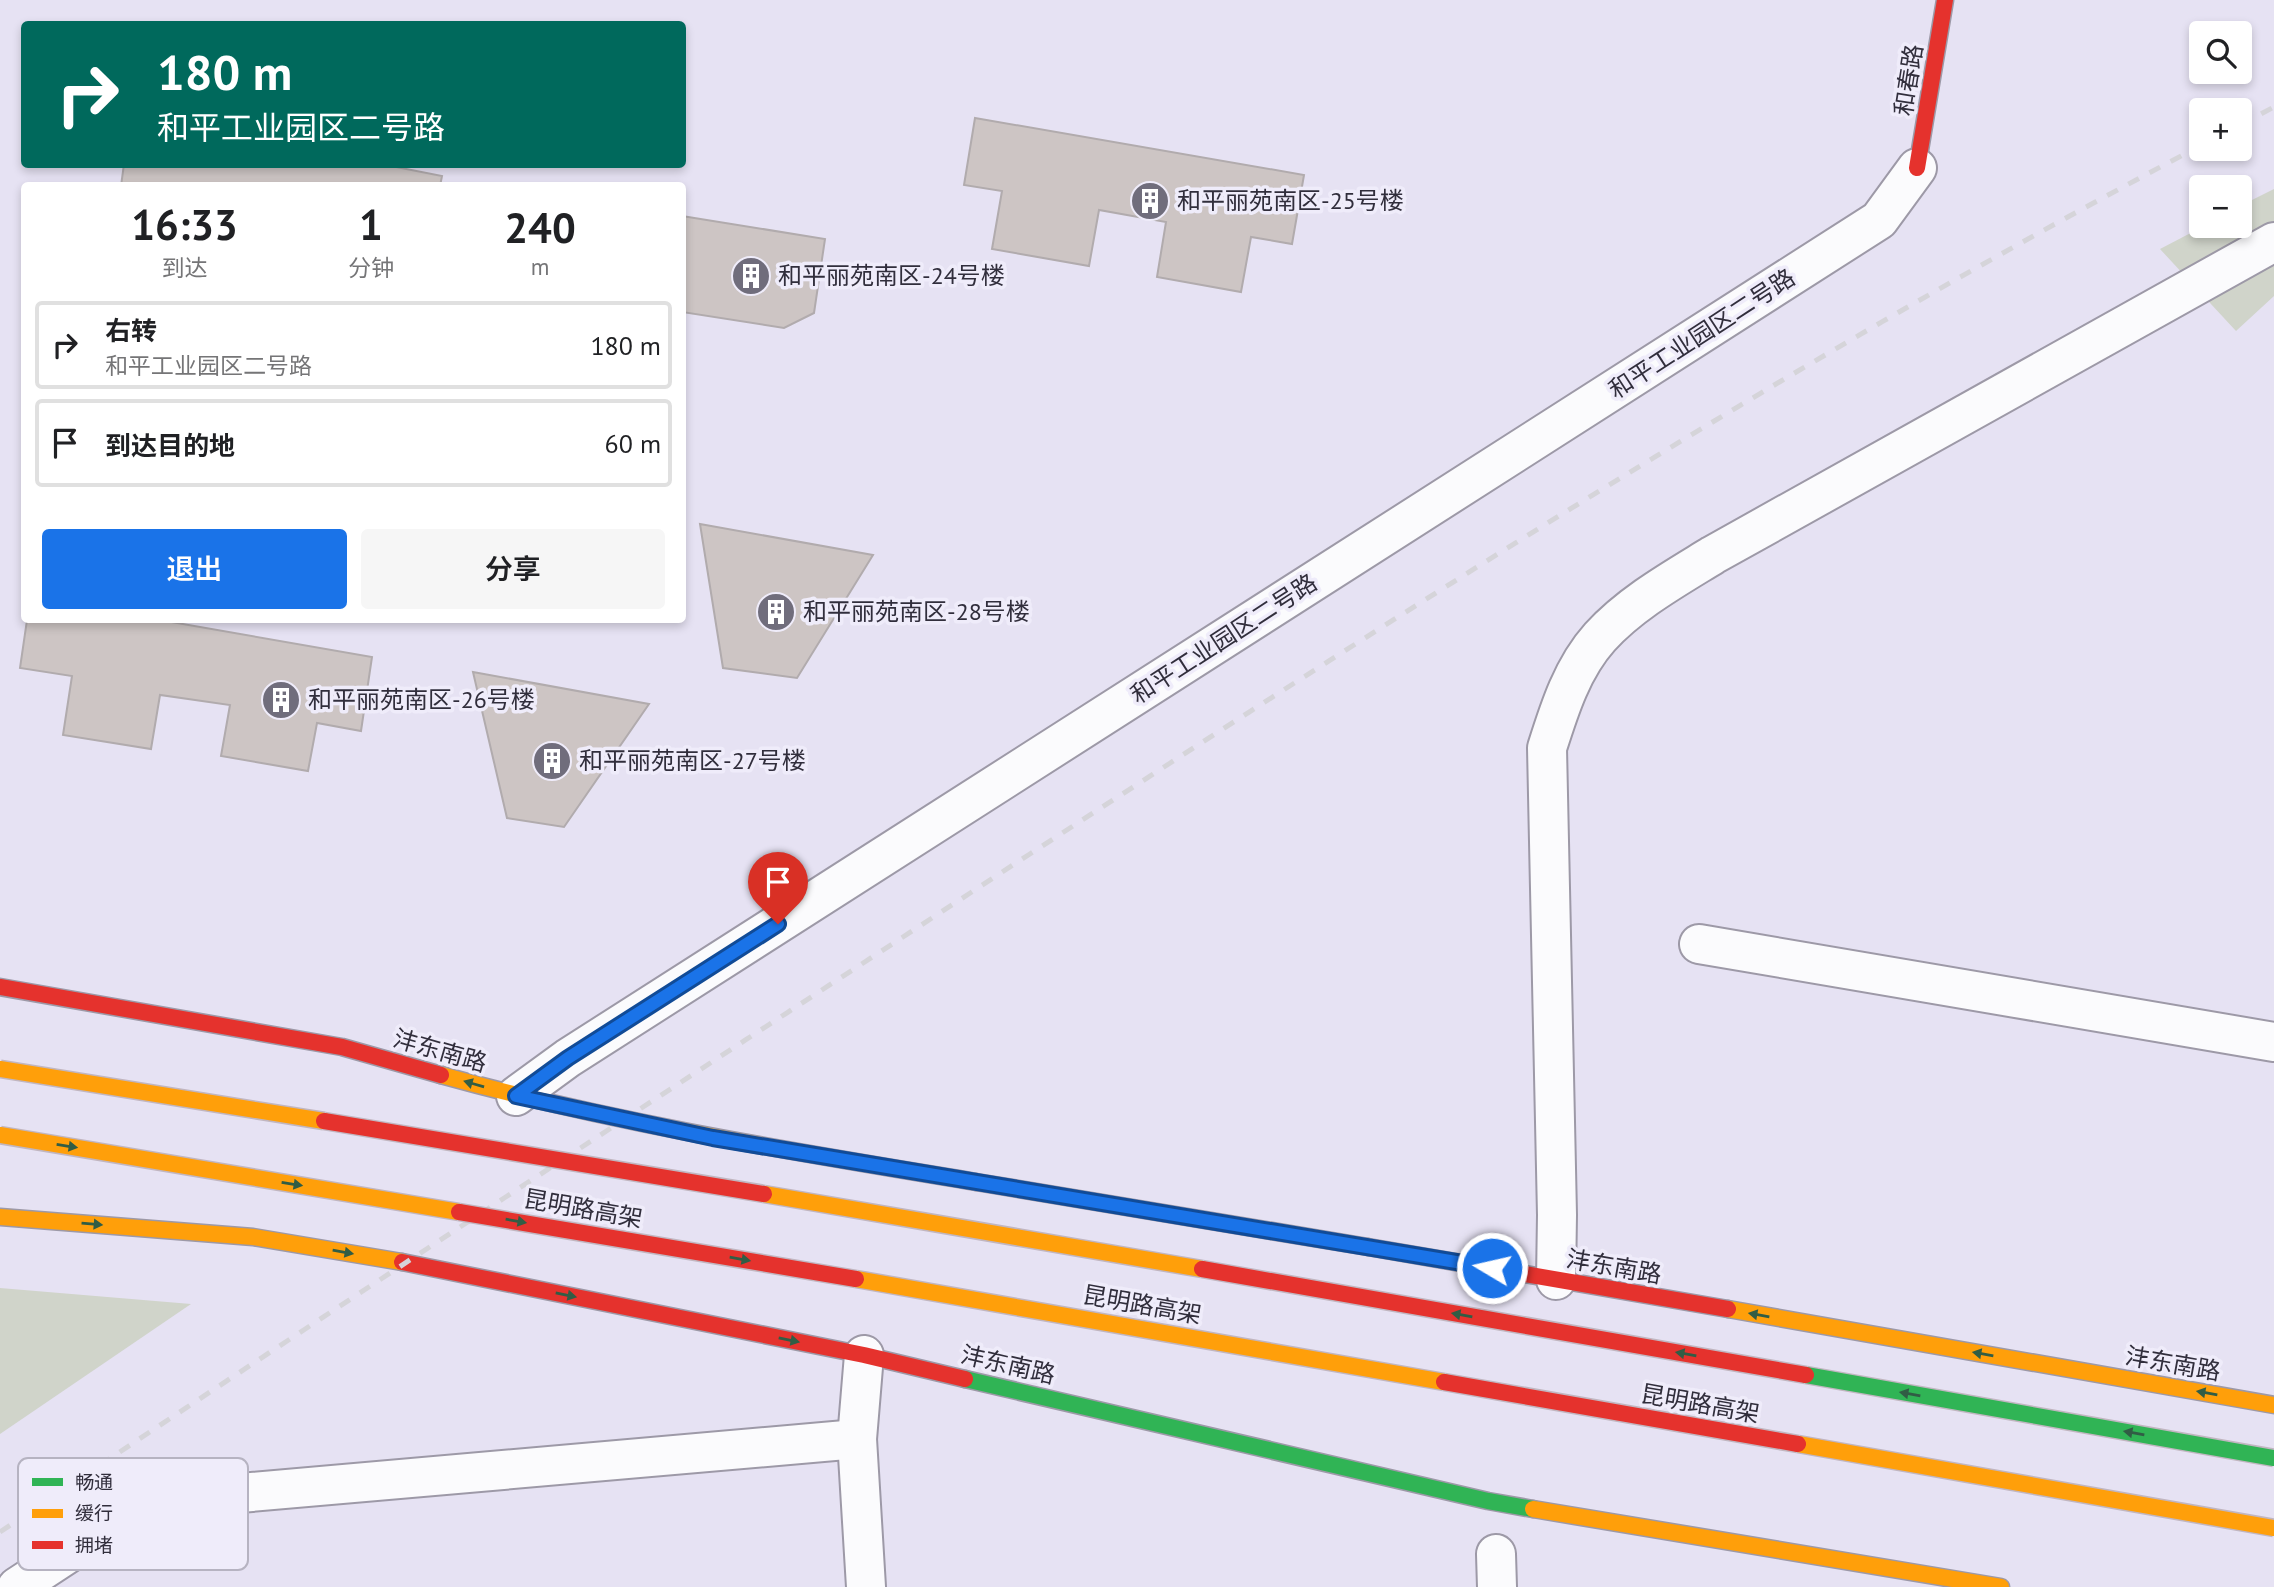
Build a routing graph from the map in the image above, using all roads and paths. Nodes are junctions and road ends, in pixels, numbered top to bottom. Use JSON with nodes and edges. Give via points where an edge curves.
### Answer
{"nodes":[{"id":1,"x":1945,"y":0,"type":"edge"},
{"id":2,"x":1917,"y":168,"type":"joint"},
{"id":3,"x":2274,"y":242,"type":"edge"},
{"id":4,"x":1699,"y":944,"type":"dead end"},
{"id":5,"x":0,"y":986,"type":"edge"},
{"id":6,"x":2274,"y":1042,"type":"edge"},
{"id":7,"x":0,"y":1069,"type":"edge"},
{"id":8,"x":516,"y":1096,"type":"junction"},
{"id":9,"x":0,"y":1135,"type":"edge"},
{"id":10,"x":0,"y":1217,"type":"edge"},
{"id":11,"x":1556,"y":1280,"type":"junction"},
{"id":12,"x":864,"y":1355,"type":"junction"},
{"id":13,"x":2274,"y":1405,"type":"edge"},
{"id":14,"x":857,"y":1439,"type":"junction"},
{"id":15,"x":2274,"y":1458,"type":"edge"},
{"id":16,"x":248,"y":1492,"type":"edge"},
{"id":17,"x":2274,"y":1528,"type":"edge"},
{"id":18,"x":43,"y":1570,"type":"edge"},
{"id":19,"x":17,"y":1587,"type":"edge"},
{"id":20,"x":866,"y":1587,"type":"edge"},
{"id":21,"x":2001,"y":1587,"type":"edge"}],
"edges":[{"from":1,"to":2,"type":"main road","name":"和春路"},
{"from":2,"to":8,"type":"street","name":"和平工业园区二号路","via":[[1879,220],[568,1058]]},
{"from":3,"to":11,"type":"street","via":[[1713,555],[1653,592],[1599,638],[1565,694],[1546,748]]},
{"from":4,"to":6,"type":"street"},
{"from":8,"to":5,"type":"main road","name":"沣东南路","one_way":true,"via":[[342,1047]]},
{"from":15,"to":7,"type":"main road","name":"昆明路高架","one_way":true,"bridge":true,"via":[[443,1138]]},
{"from":8,"to":11,"type":"main road","name":"沣东南路","via":[[713,1138]]},
{"from":9,"to":17,"type":"main road","name":"昆明路高架","one_way":true,"bridge":true,"via":[[1050,1312]]},
{"from":10,"to":12,"type":"main road","name":"沣东南路","one_way":true,"via":[[253,1237],[402,1262]]},
{"from":13,"to":11,"type":"main road","name":"沣东南路","one_way":true},
{"from":12,"to":14,"type":"street"},
{"from":12,"to":21,"type":"main road","name":"沣东南路","via":[[1488,1501]]},
{"from":14,"to":16,"type":"street"},
{"from":14,"to":20,"type":"street"},
{"from":18,"to":19,"type":"street"}]}
